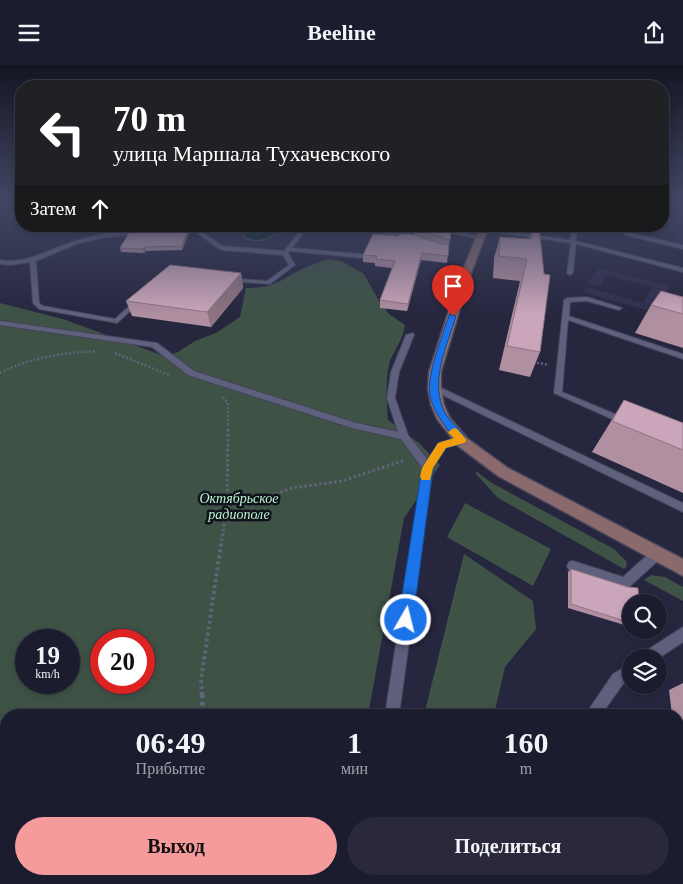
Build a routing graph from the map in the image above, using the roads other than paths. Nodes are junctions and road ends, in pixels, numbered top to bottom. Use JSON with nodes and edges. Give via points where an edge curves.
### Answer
{"nodes":[{"id":1,"x":93,"y":238,"type":"edge"},
{"id":2,"x":209,"y":238,"type":"edge"},
{"id":3,"x":297,"y":238,"type":"edge"},
{"id":4,"x":480,"y":238,"type":"edge"},
{"id":5,"x":549,"y":238,"type":"edge"},
{"id":6,"x":646,"y":238,"type":"edge"},
{"id":7,"x":574,"y":241,"type":"junction"},
{"id":8,"x":683,"y":247,"type":"edge"},
{"id":9,"x":286,"y":251,"type":"junction"},
{"id":10,"x":361,"y":256,"type":"edge"},
{"id":11,"x":33,"y":259,"type":"junction"},
{"id":12,"x":0,"y":262,"type":"edge"},
{"id":13,"x":683,"y":270,"type":"edge"},
{"id":14,"x":570,"y":273,"type":"dead end"},
{"id":15,"x":222,"y":279,"type":"edge"},
{"id":16,"x":145,"y":294,"type":"edge"},
{"id":17,"x":619,"y":308,"type":"dead end"},
{"id":18,"x":565,"y":317,"type":"junction"},
{"id":19,"x":0,"y":323,"type":"edge"},
{"id":20,"x":410,"y":335,"type":"dead end"},
{"id":21,"x":683,"y":357,"type":"edge"},
{"id":22,"x":433,"y":387,"type":"junction"},
{"id":23,"x":629,"y":423,"type":"edge"},
{"id":24,"x":404,"y":436,"type":"junction"},
{"id":25,"x":461,"y":440,"type":"junction"},
{"id":26,"x":428,"y":468,"type":"junction"},
{"id":27,"x":683,"y":508,"type":"edge"},
{"id":28,"x":657,"y":554,"type":"junction"},
{"id":29,"x":573,"y":566,"type":"dead end"},
{"id":30,"x":683,"y":568,"type":"edge"},
{"id":31,"x":683,"y":634,"type":"edge"},
{"id":32,"x":661,"y":649,"type":"edge"},
{"id":33,"x":622,"y":676,"type":"edge"},
{"id":34,"x":393,"y":709,"type":"edge"},
{"id":35,"x":596,"y":709,"type":"edge"}],
"edges":[{"from":1,"to":11,"type":"lane"},
{"from":2,"to":9,"type":"lane","via":[[221,248]]},
{"from":3,"to":9,"type":"lane"},
{"from":4,"to":22,"type":"street","via":[[461,288]]},
{"from":5,"to":7,"type":"lane"},
{"from":6,"to":8,"type":"lane"},
{"from":7,"to":13,"type":"lane"},
{"from":7,"to":14,"type":"lane"},
{"from":9,"to":10,"type":"lane"},
{"from":9,"to":15,"type":"lane","via":[[292,265],[268,283]]},
{"from":11,"to":12,"type":"lane","via":[[9,264]]},
{"from":11,"to":16,"type":"lane","via":[[36,303],[41,308],[117,321]]},
{"from":17,"to":18,"type":"lane","via":[[586,299],[567,300]]},
{"from":18,"to":21,"type":"lane"},
{"from":18,"to":23,"type":"lane","via":[[558,393]]},
{"from":19,"to":24,"type":"lane","via":[[154,345],[191,373],[355,426]]},
{"from":20,"to":24,"type":"lane","via":[[395,372],[391,398]]},
{"from":22,"to":25,"type":"street","via":[[442,416]]},
{"from":22,"to":27,"type":"lane"},
{"from":24,"to":26,"type":"lane"},
{"from":25,"to":26,"type":"lane","via":[[442,445]]},
{"from":25,"to":28,"type":"street","via":[[474,454],[502,472]]},
{"from":26,"to":34,"type":"lane"},
{"from":28,"to":29,"type":"lane","via":[[625,583]]},
{"from":28,"to":30,"type":"street"},
{"from":31,"to":32,"type":"lane"},
{"from":33,"to":35,"type":"lane"}]}
